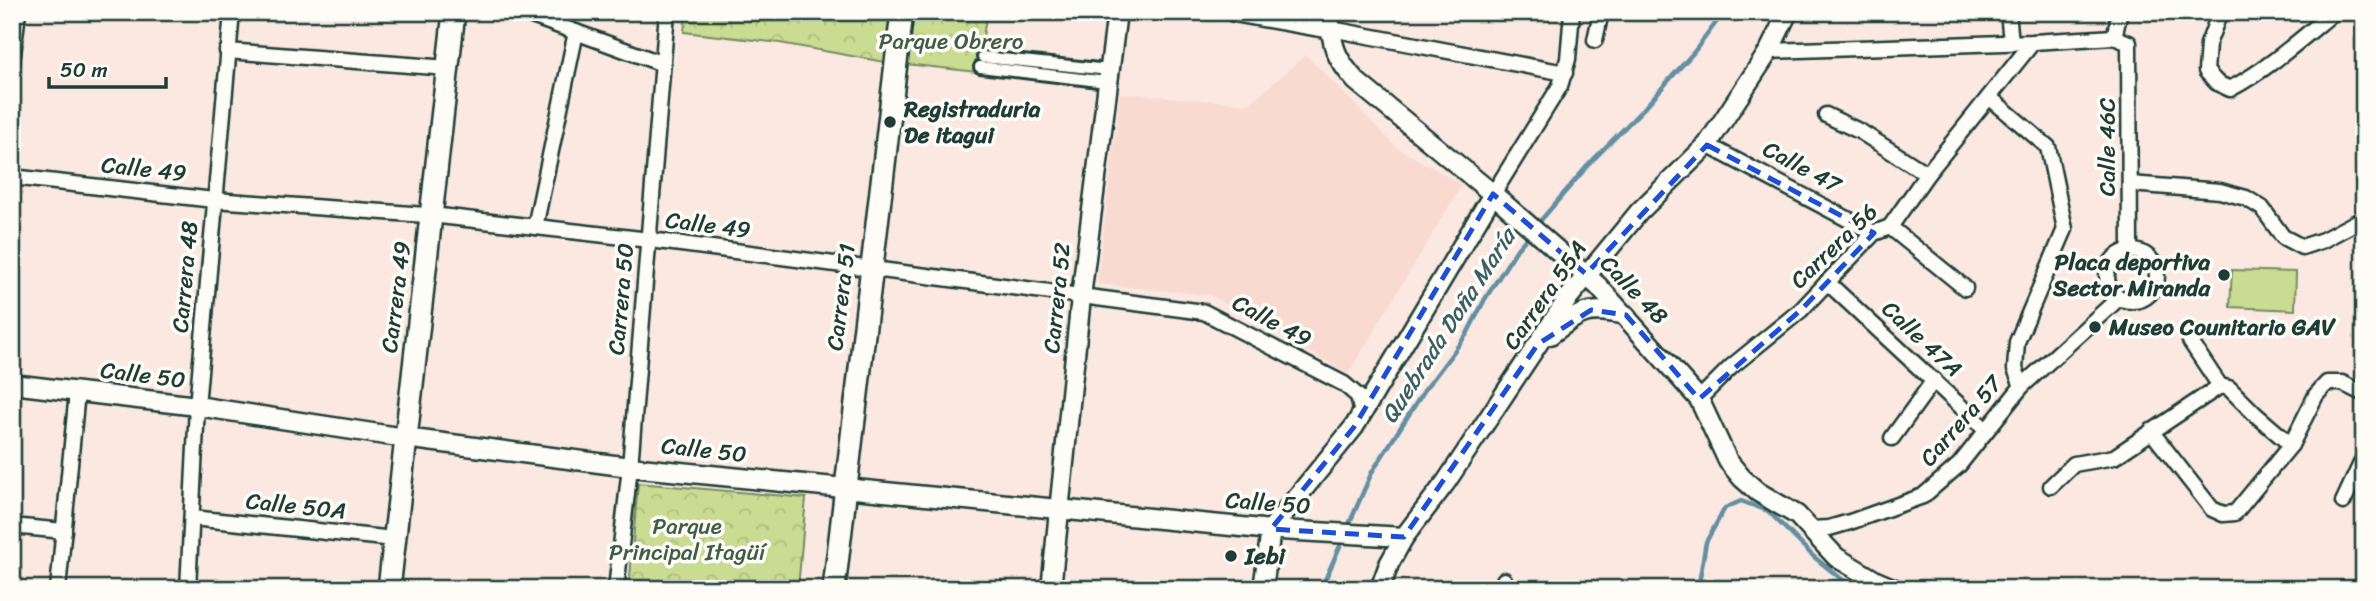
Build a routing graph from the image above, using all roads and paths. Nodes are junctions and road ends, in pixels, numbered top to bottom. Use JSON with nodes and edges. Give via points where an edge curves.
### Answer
{"nodes":[{"id":1,"x":18,"y":12,"type":"edge"},
{"id":2,"x":232,"y":12,"type":"edge"},
{"id":3,"x":454,"y":12,"type":"edge"},
{"id":4,"x":521,"y":12,"type":"edge"},
{"id":5,"x":667,"y":12,"type":"edge"},
{"id":6,"x":902,"y":12,"type":"edge"},
{"id":7,"x":1116,"y":12,"type":"edge"},
{"id":8,"x":1234,"y":12,"type":"edge"},
{"id":9,"x":1573,"y":12,"type":"edge"},
{"id":10,"x":1601,"y":12,"type":"edge"},
{"id":11,"x":1788,"y":12,"type":"edge"},
{"id":12,"x":2008,"y":12,"type":"edge"},
{"id":13,"x":2120,"y":12,"type":"edge"},
{"id":14,"x":2220,"y":12,"type":"edge"},
{"id":15,"x":2334,"y":12,"type":"edge"},
{"id":16,"x":1332,"y":20,"type":"edge"},
{"id":17,"x":576,"y":32,"type":"junction"},
{"id":18,"x":2114,"y":37,"type":"junction"},
{"id":19,"x":1595,"y":40,"type":"dead end"},
{"id":20,"x":2011,"y":42,"type":"junction"},
{"id":21,"x":2033,"y":42,"type":"junction"},
{"id":22,"x":227,"y":51,"type":"junction"},
{"id":23,"x":1769,"y":51,"type":"junction"},
{"id":24,"x":981,"y":62,"type":"dead end"},
{"id":25,"x":12,"y":63,"type":"edge"},
{"id":26,"x":663,"y":64,"type":"junction"},
{"id":27,"x":448,"y":68,"type":"junction"},
{"id":28,"x":1565,"y":73,"type":"junction"},
{"id":29,"x":1108,"y":76,"type":"junction"},
{"id":30,"x":1989,"y":97,"type":"junction"},
{"id":31,"x":1826,"y":115,"type":"dead end"},
{"id":32,"x":1707,"y":145,"type":"junction"},
{"id":33,"x":1927,"y":174,"type":"junction"},
{"id":34,"x":12,"y":177,"type":"edge"},
{"id":35,"x":2130,"y":184,"type":"junction"},
{"id":36,"x":1493,"y":194,"type":"junction"},
{"id":37,"x":214,"y":200,"type":"junction"},
{"id":38,"x":433,"y":215,"type":"junction"},
{"id":39,"x":2364,"y":218,"type":"edge"},
{"id":40,"x":535,"y":227,"type":"junction"},
{"id":41,"x":1889,"y":227,"type":"junction"},
{"id":42,"x":1874,"y":233,"type":"junction"},
{"id":43,"x":649,"y":240,"type":"junction"},
{"id":44,"x":2130,"y":251,"type":"junction"},
{"id":45,"x":871,"y":268,"type":"junction"},
{"id":46,"x":1586,"y":274,"type":"junction"},
{"id":47,"x":1827,"y":282,"type":"junction"},
{"id":48,"x":1965,"y":288,"type":"dead end"},
{"id":49,"x":1081,"y":297,"type":"junction"},
{"id":50,"x":2119,"y":298,"type":"junction"},
{"id":51,"x":1626,"y":316,"type":"junction"},
{"id":52,"x":2190,"y":341,"type":"dead end"},
{"id":53,"x":1538,"y":344,"type":"junction"},
{"id":54,"x":1934,"y":380,"type":"junction"},
{"id":55,"x":12,"y":384,"type":"edge"},
{"id":56,"x":2022,"y":386,"type":"junction"},
{"id":57,"x":2220,"y":386,"type":"junction"},
{"id":58,"x":77,"y":392,"type":"junction"},
{"id":59,"x":2364,"y":394,"type":"edge"},
{"id":60,"x":1699,"y":399,"type":"junction"},
{"id":61,"x":197,"y":406,"type":"junction"},
{"id":62,"x":1362,"y":414,"type":"junction"},
{"id":63,"x":1985,"y":429,"type":"junction"},
{"id":64,"x":2151,"y":431,"type":"junction"},
{"id":65,"x":405,"y":438,"type":"junction"},
{"id":66,"x":1892,"y":438,"type":"dead end"},
{"id":67,"x":2291,"y":445,"type":"junction"},
{"id":68,"x":2364,"y":457,"type":"edge"},
{"id":69,"x":630,"y":467,"type":"junction"},
{"id":70,"x":2051,"y":486,"type":"dead end"},
{"id":71,"x":845,"y":489,"type":"junction"},
{"id":72,"x":2343,"y":502,"type":"dead end"},
{"id":73,"x":1059,"y":510,"type":"junction"},
{"id":74,"x":192,"y":518,"type":"junction"},
{"id":75,"x":12,"y":526,"type":"edge"},
{"id":76,"x":1811,"y":528,"type":"junction"},
{"id":77,"x":1278,"y":529,"type":"junction"},
{"id":78,"x":64,"y":531,"type":"junction"},
{"id":79,"x":1399,"y":536,"type":"junction"},
{"id":80,"x":394,"y":539,"type":"junction"},
{"id":81,"x":58,"y":589,"type":"edge"},
{"id":82,"x":188,"y":589,"type":"edge"},
{"id":83,"x":389,"y":589,"type":"edge"},
{"id":84,"x":616,"y":589,"type":"edge"},
{"id":85,"x":834,"y":589,"type":"edge"},
{"id":86,"x":1051,"y":589,"type":"edge"},
{"id":87,"x":1263,"y":589,"type":"edge"},
{"id":88,"x":1380,"y":589,"type":"edge"},
{"id":89,"x":1895,"y":589,"type":"edge"}],
"edges":[{"from":1,"to":25,"type":"street"},
{"from":2,"to":22,"type":"street","name":"Carrera 48"},
{"from":3,"to":27,"type":"main road","name":"Carrera 49"},
{"from":4,"to":17,"type":"street"},
{"from":5,"to":26,"type":"street","name":"Carrera 50"},
{"from":6,"to":45,"type":"main road","name":"Carrera 51"},
{"from":7,"to":29,"type":"street","name":"Carrera 52"},
{"from":8,"to":16,"type":"street"},
{"from":9,"to":28,"type":"street"},
{"from":10,"to":19,"type":"street"},
{"from":11,"to":23,"type":"street","name":"Carrera 55A"},
{"from":12,"to":20,"type":"street"},
{"from":13,"to":18,"type":"street"},
{"from":14,"to":15,"type":"street","via":[[2208,44],[2206,71],[2230,89]]},
{"from":16,"to":28,"type":"street"},
{"from":16,"to":36,"type":"street","name":"Calle 48","via":[[1332,45],[1339,62]]},
{"from":17,"to":26,"type":"street"},
{"from":17,"to":40,"type":"street"},
{"from":18,"to":21,"type":"street"},
{"from":18,"to":35,"type":"street","name":"Calle 46C","via":[[2129,43]]},
{"from":20,"to":21,"type":"street"},
{"from":20,"to":23,"type":"street"},
{"from":21,"to":30,"type":"street","name":"Carrera 56"},
{"from":22,"to":27,"type":"street"},
{"from":22,"to":37,"type":"street","name":"Carrera 48"},
{"from":23,"to":32,"type":"street","name":"Carrera 55A"},
{"from":24,"to":29,"type":"street"},
{"from":26,"to":43,"type":"street","name":"Carrera 50"},
{"from":27,"to":38,"type":"main road","name":"Carrera 49"},
{"from":28,"to":36,"type":"street"},
{"from":29,"to":49,"type":"street","name":"Carrera 52"},
{"from":30,"to":33,"type":"street","name":"Carrera 56"},
{"from":30,"to":56,"type":"street","via":[[2048,147],[2065,229],[2017,342],[2015,369]]},
{"from":31,"to":33,"type":"street"},
{"from":32,"to":42,"type":"street","name":"Calle 47"},
{"from":32,"to":46,"type":"street","name":"Carrera 55A","via":[[1639,212]]},
{"from":33,"to":41,"type":"street","name":"Carrera 56"},
{"from":34,"to":37,"type":"street","name":"Calle 49"},
{"from":35,"to":39,"type":"street","via":[[2220,191],[2246,198],[2262,208],[2283,237],[2302,247]]},
{"from":35,"to":44,"type":"street","name":"Calle 46C"},
{"from":36,"to":46,"type":"street","name":"Calle 48"},
{"from":36,"to":62,"type":"street"},
{"from":37,"to":38,"type":"street","name":"Calle 49"},
{"from":37,"to":61,"type":"street","name":"Carrera 48"},
{"from":38,"to":40,"type":"street","name":"Calle 49"},
{"from":38,"to":65,"type":"main road","name":"Carrera 49"},
{"from":40,"to":43,"type":"street","name":"Calle 49"},
{"from":41,"to":42,"type":"street","name":"Carrera 56"},
{"from":41,"to":48,"type":"street"},
{"from":42,"to":47,"type":"street","name":"Carrera 56"},
{"from":43,"to":45,"type":"street","name":"Calle 49"},
{"from":43,"to":69,"type":"street","name":"Carrera 50"},
{"from":44,"to":50,"type":"street","via":[[2118,255],[2107,277]]},
{"from":44,"to":50,"type":"street","via":[[2143,253],[2154,262],[2155,288],[2146,298],[2132,302]]},
{"from":45,"to":49,"type":"street","name":"Calle 49"},
{"from":45,"to":71,"type":"main road","name":"Carrera 51"},
{"from":46,"to":51,"type":"street","name":"Calle 48"},
{"from":46,"to":53,"type":"street","name":"Carrera 55A"},
{"from":47,"to":54,"type":"street","name":"Calle 47A"},
{"from":47,"to":60,"type":"street","name":"Carrera 56"},
{"from":49,"to":62,"type":"street","name":"Calle 49","via":[[1205,312],[1344,384],[1358,396]]},
{"from":49,"to":73,"type":"street","name":"Carrera 52"},
{"from":50,"to":56,"type":"street","name":"Carrera 57"},
{"from":51,"to":53,"type":"street","via":[[1591,310]]},
{"from":51,"to":60,"type":"street","name":"Calle 48"},
{"from":52,"to":57,"type":"street"},
{"from":53,"to":79,"type":"street","name":"Carrera 55A","via":[[1446,482]]},
{"from":54,"to":63,"type":"street","name":"Calle 47A"},
{"from":54,"to":66,"type":"street"},
{"from":55,"to":58,"type":"street","name":"Calle 50"},
{"from":56,"to":63,"type":"street","name":"Carrera 57"},
{"from":57,"to":64,"type":"street"},
{"from":57,"to":67,"type":"street","via":[[2229,388]]},
{"from":58,"to":61,"type":"street","name":"Calle 50"},
{"from":58,"to":78,"type":"street"},
{"from":59,"to":67,"type":"street","via":[[2342,383],[2327,383]]},
{"from":60,"to":76,"type":"street","name":"Calle 48","via":[[1728,461],[1742,478]]},
{"from":61,"to":65,"type":"street","name":"Calle 50"},
{"from":61,"to":74,"type":"street","name":"Carrera 48"},
{"from":62,"to":77,"type":"street"},
{"from":63,"to":76,"type":"street","name":"Carrera 57","via":[[1959,464],[1923,496],[1829,528]]},
{"from":64,"to":67,"type":"street","via":[[2212,509],[2223,514],[2235,513]]},
{"from":64,"to":70,"type":"street","via":[[2114,457],[2074,464]]},
{"from":65,"to":69,"type":"street","name":"Calle 50"},
{"from":65,"to":80,"type":"main road","name":"Carrera 49"},
{"from":68,"to":72,"type":"street"},
{"from":69,"to":71,"type":"street","name":"Calle 50"},
{"from":69,"to":84,"type":"street","name":"Carrera 50"},
{"from":71,"to":73,"type":"street","name":"Calle 50"},
{"from":71,"to":85,"type":"main road","name":"Carrera 51"},
{"from":73,"to":77,"type":"street","name":"Calle 50"},
{"from":73,"to":86,"type":"street","name":"Carrera 52"},
{"from":74,"to":80,"type":"street","name":"Calle 50A"},
{"from":74,"to":82,"type":"street","name":"Carrera 48"},
{"from":75,"to":78,"type":"street"},
{"from":76,"to":89,"type":"street","name":"Calle 48","via":[[1836,557]]},
{"from":77,"to":79,"type":"street","name":"Calle 50"},
{"from":77,"to":87,"type":"street"},
{"from":78,"to":81,"type":"street"},
{"from":79,"to":88,"type":"street","name":"Carrera 55A"},
{"from":80,"to":83,"type":"main road","name":"Carrera 49"}]}
